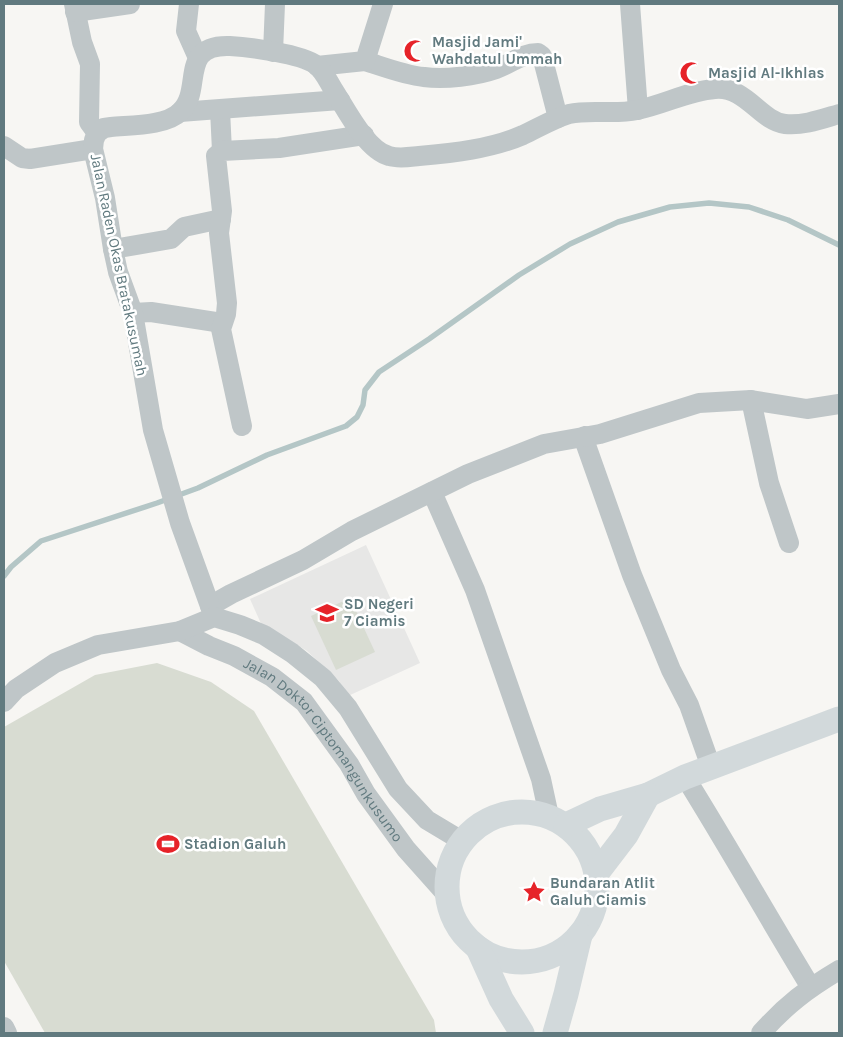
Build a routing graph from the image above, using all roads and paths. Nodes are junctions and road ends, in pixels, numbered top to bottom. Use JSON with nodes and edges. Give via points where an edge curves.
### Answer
{"nodes":[{"id":1,"x":130,"y":4,"type":"edge"},
{"id":2,"x":188,"y":4,"type":"edge"},
{"id":3,"x":276,"y":4,"type":"edge"},
{"id":4,"x":383,"y":4,"type":"edge"},
{"id":5,"x":630,"y":4,"type":"edge"},
{"id":6,"x":74,"y":8,"type":"edge"},
{"id":7,"x":273,"y":52,"type":"junction"},
{"id":8,"x":198,"y":58,"type":"junction"},
{"id":9,"x":365,"y":61,"type":"junction"},
{"id":10,"x":317,"y":66,"type":"junction"},
{"id":11,"x":340,"y":100,"type":"junction"},
{"id":12,"x":220,"y":110,"type":"junction"},
{"id":13,"x":638,"y":110,"type":"junction"},
{"id":14,"x":180,"y":112,"type":"junction"},
{"id":15,"x":839,"y":114,"type":"edge"},
{"id":16,"x":558,"y":118,"type":"junction"},
{"id":17,"x":364,"y":135,"type":"junction"},
{"id":18,"x":95,"y":141,"type":"junction"},
{"id":19,"x":4,"y":146,"type":"edge"},
{"id":20,"x":222,"y":151,"type":"junction"},
{"id":21,"x":221,"y":219,"type":"junction"},
{"id":22,"x":113,"y":249,"type":"junction"},
{"id":23,"x":132,"y":313,"type":"junction"},
{"id":24,"x":222,"y":322,"type":"junction"},
{"id":25,"x":751,"y":400,"type":"junction"},
{"id":26,"x":839,"y":404,"type":"edge"},
{"id":27,"x":242,"y":426,"type":"dead end"},
{"id":28,"x":585,"y":436,"type":"junction"},
{"id":29,"x":432,"y":492,"type":"junction"},
{"id":30,"x":789,"y":543,"type":"dead end"},
{"id":31,"x":212,"y":612,"type":"junction"},
{"id":32,"x":180,"y":631,"type":"junction"},
{"id":33,"x":323,"y":678,"type":"junction"},
{"id":34,"x":4,"y":702,"type":"edge"},
{"id":35,"x":304,"y":702,"type":"junction"},
{"id":36,"x":839,"y":719,"type":"edge"},
{"id":37,"x":711,"y":767,"type":"junction"},
{"id":38,"x":685,"y":777,"type":"junction"},
{"id":39,"x":648,"y":795,"type":"junction"},
{"id":40,"x":558,"y":821,"type":"junction"},
{"id":41,"x":462,"y":841,"type":"junction"},
{"id":42,"x":596,"y":873,"type":"junction"},
{"id":43,"x":447,"y":895,"type":"junction"},
{"id":44,"x":580,"y":935,"type":"junction"},
{"id":45,"x":478,"y":948,"type":"junction"},
{"id":46,"x":839,"y":970,"type":"edge"},
{"id":47,"x":810,"y":986,"type":"junction"},
{"id":48,"x":522,"y":1033,"type":"edge"},
{"id":49,"x":555,"y":1033,"type":"edge"},
{"id":50,"x":760,"y":1033,"type":"edge"}],
"edges":[{"from":1,"to":6,"type":"street"},
{"from":2,"to":8,"type":"street","via":[[186,31]]},
{"from":3,"to":7,"type":"street"},
{"from":4,"to":9,"type":"street"},
{"from":5,"to":13,"type":"street"},
{"from":6,"to":18,"type":"street","via":[[90,64],[89,122]]},
{"from":7,"to":8,"type":"street","via":[[217,46]]},
{"from":7,"to":10,"type":"street","via":[[297,56]]},
{"from":8,"to":14,"type":"street","via":[[189,96]]},
{"from":9,"to":10,"type":"street"},
{"from":9,"to":16,"type":"street","via":[[422,77],[442,78],[482,74],[527,54],[538,53],[542,56]]},
{"from":10,"to":11,"type":"street"},
{"from":11,"to":12,"type":"street","name":"Jalan Raden Okas Bratakusumah"},
{"from":11,"to":17,"type":"street"},
{"from":12,"to":14,"type":"street","name":"Jalan Raden Okas Bratakusumah"},
{"from":12,"to":20,"type":"street"},
{"from":13,"to":15,"type":"street","via":[[716,89],[740,95],[784,124]]},
{"from":13,"to":16,"type":"street","via":[[583,112]]},
{"from":14,"to":18,"type":"street","name":"Jalan Raden Okas Bratakusumah","via":[[161,121],[104,128]]},
{"from":16,"to":17,"type":"street","via":[[508,140],[444,154],[401,158],[381,153]]},
{"from":17,"to":20,"type":"street","via":[[279,148]]},
{"from":18,"to":19,"type":"street","via":[[30,159],[22,158]]},
{"from":18,"to":22,"type":"street","name":"Jalan Raden Okas Bratakusumah"},
{"from":20,"to":21,"type":"street","via":[[216,156]]},
{"from":21,"to":22,"type":"street","via":[[184,227],[171,239]]},
{"from":21,"to":24,"type":"street","via":[[219,233],[226,303]]},
{"from":22,"to":23,"type":"street","name":"Jalan Raden Okas Bratakusumah"},
{"from":23,"to":24,"type":"street","via":[[151,312]]},
{"from":23,"to":31,"type":"street","name":"Jalan Raden Okas Bratakusumah","via":[[153,430],[180,523]]},
{"from":24,"to":27,"type":"street"},
{"from":25,"to":26,"type":"street","via":[[807,409]]},
{"from":25,"to":28,"type":"street","via":[[699,403]]},
{"from":25,"to":30,"type":"street","via":[[769,482]]},
{"from":28,"to":29,"type":"street","via":[[544,444]]},
{"from":28,"to":37,"type":"street","via":[[632,575],[689,705]]},
{"from":29,"to":31,"type":"street","via":[[231,594]]},
{"from":29,"to":40,"type":"street","via":[[475,590]]},
{"from":31,"to":32,"type":"street"},
{"from":31,"to":33,"type":"street","via":[[264,635]]},
{"from":32,"to":34,"type":"street","via":[[98,645],[55,663],[16,688]]},
{"from":32,"to":35,"type":"street","name":"Jalan Doktor Ciptomangunkusumo","via":[[234,656]]},
{"from":33,"to":35,"type":"street"},
{"from":33,"to":41,"type":"street","via":[[348,708],[398,789],[428,820]]},
{"from":35,"to":43,"type":"street","name":"Jalan Doktor Ciptomangunkusumo","via":[[406,849]]},
{"from":36,"to":37,"type":"main road"},
{"from":37,"to":38,"type":"main road"},
{"from":38,"to":39,"type":"main road"},
{"from":38,"to":47,"type":"street"},
{"from":39,"to":40,"type":"main road"},
{"from":39,"to":42,"type":"main road","via":[[626,835]]},
{"from":40,"to":41,"type":"main road","via":[[530,812],[511,812],[492,818]]},
{"from":40,"to":42,"type":"main road","via":[[586,846]]},
{"from":41,"to":43,"type":"main road","via":[[448,876]]},
{"from":42,"to":44,"type":"main road","via":[[596,900]]},
{"from":43,"to":45,"type":"main road","via":[[457,924]]},
{"from":44,"to":45,"type":"main road","via":[[568,946],[539,960],[507,960]]},
{"from":44,"to":49,"type":"main road"},
{"from":45,"to":48,"type":"main road"},
{"from":46,"to":47,"type":"street"},
{"from":47,"to":50,"type":"street"}]}
